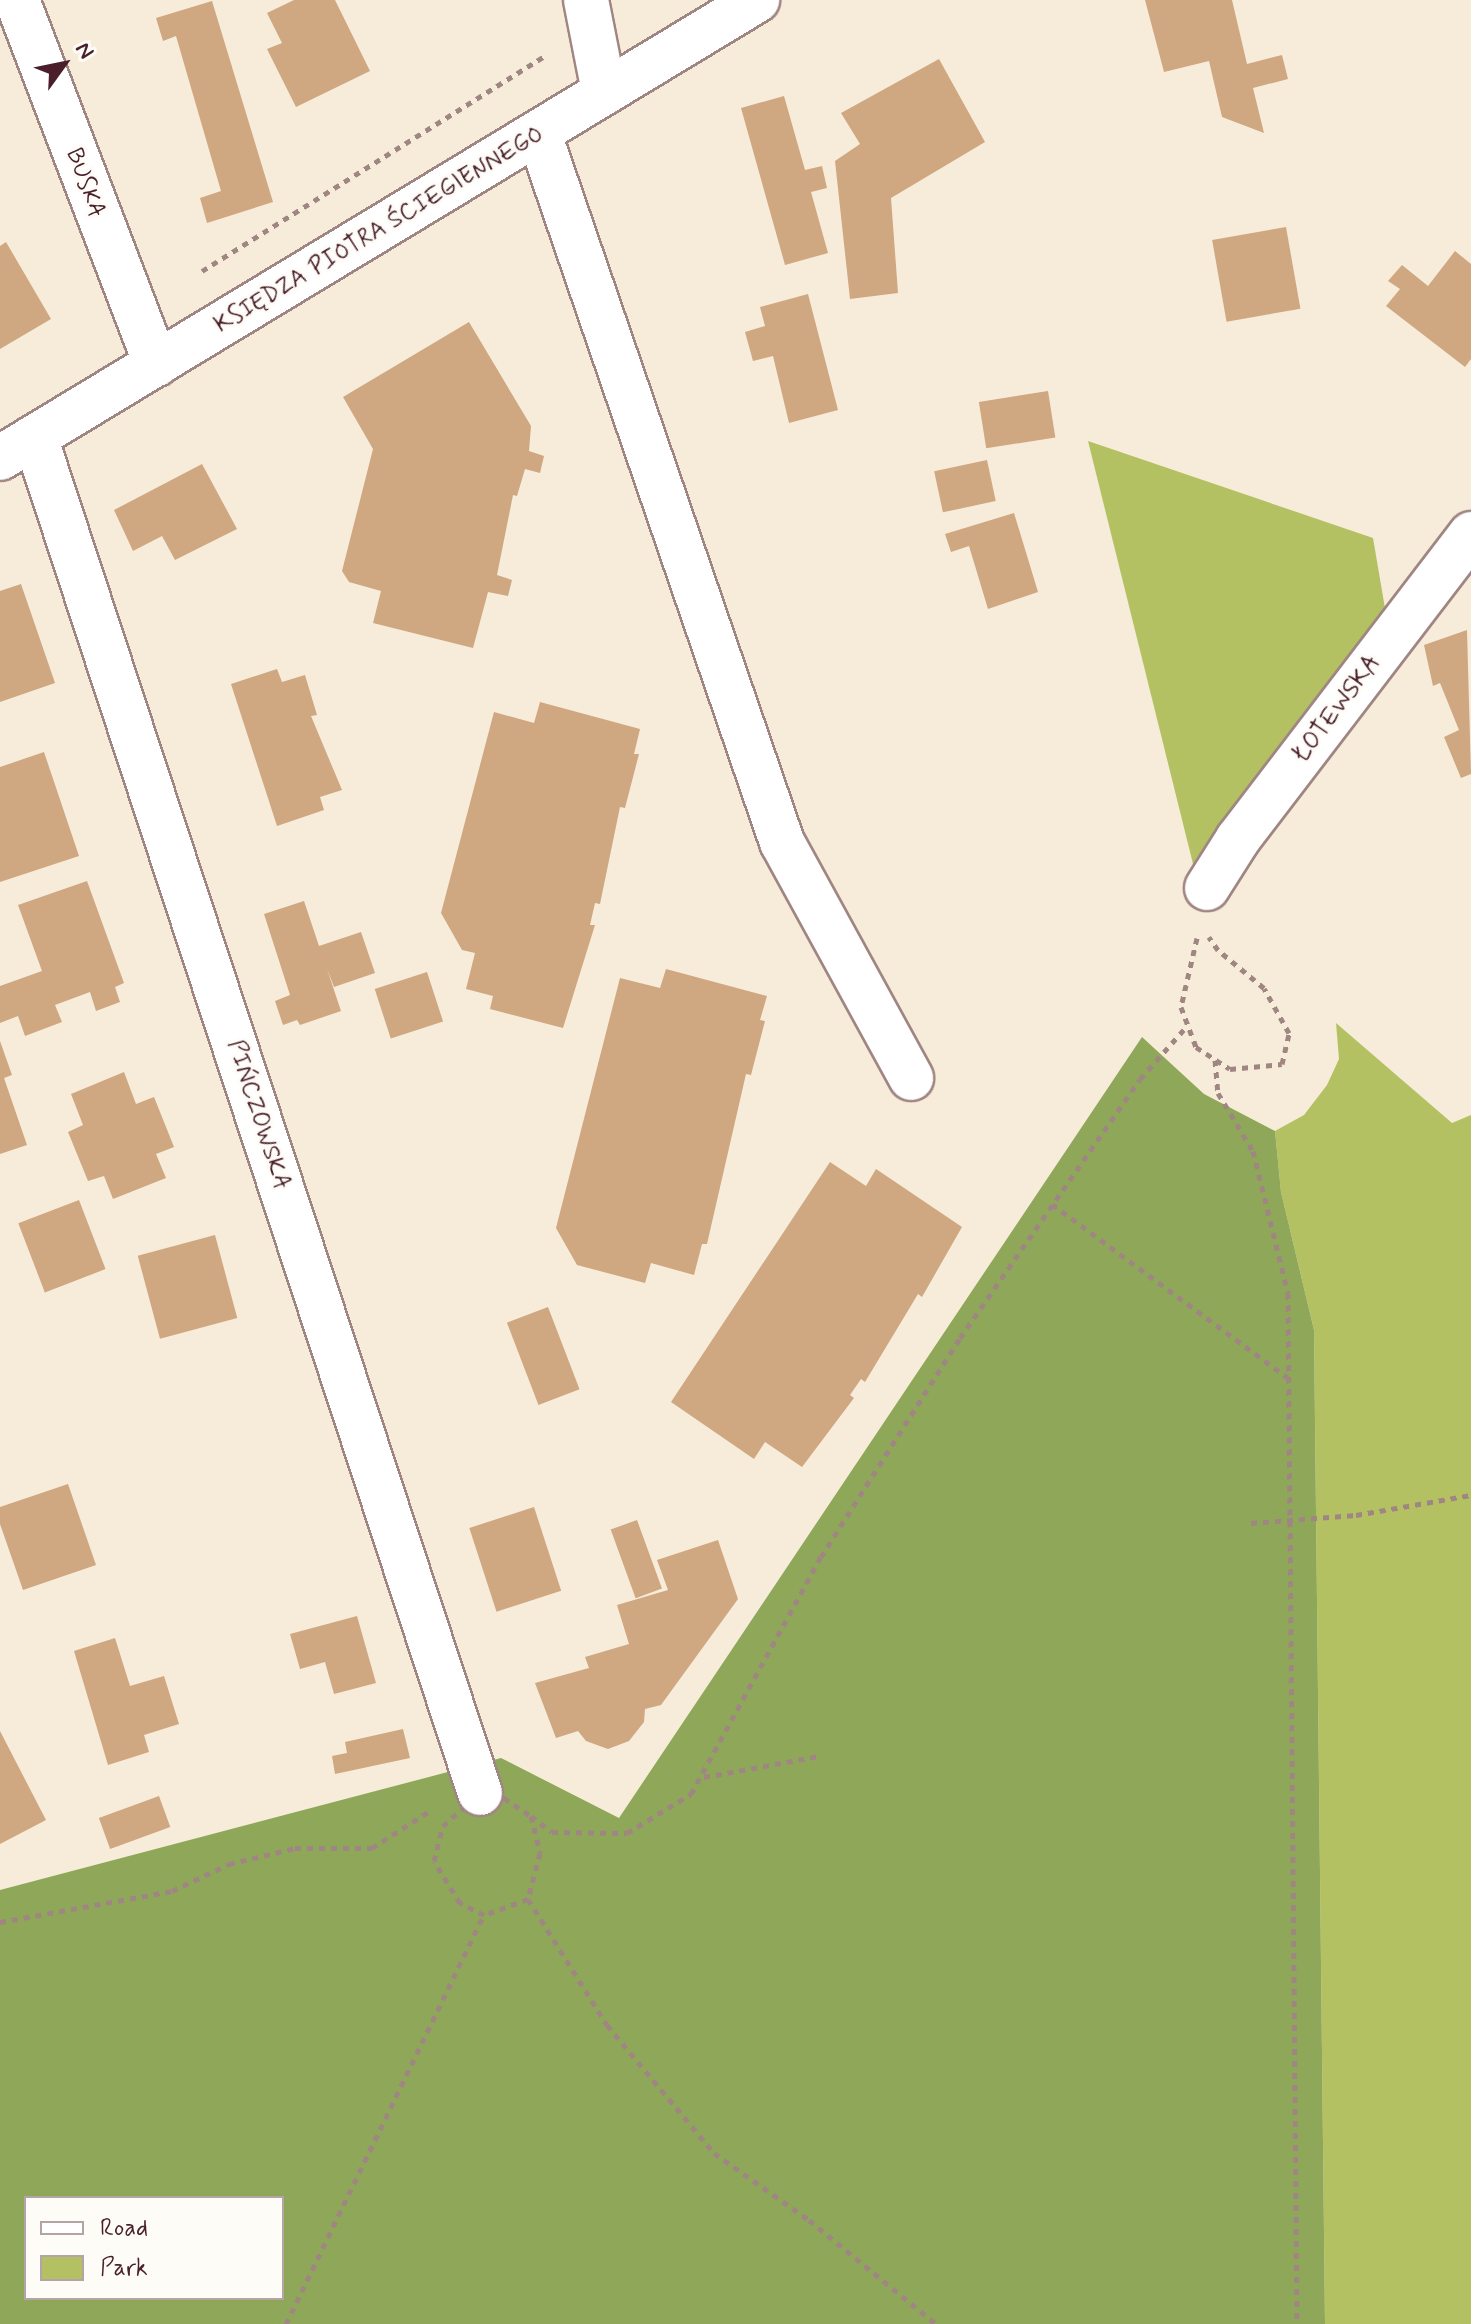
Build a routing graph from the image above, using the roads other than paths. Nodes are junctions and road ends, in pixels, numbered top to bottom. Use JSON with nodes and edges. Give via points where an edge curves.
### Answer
{"nodes":[{"id":1,"x":17,"y":0,"type":"edge"},
{"id":2,"x":757,"y":0,"type":"edge"},
{"id":3,"x":588,"y":14,"type":"edge"},
{"id":4,"x":604,"y":92,"type":"junction"},
{"id":5,"x":539,"y":134,"type":"junction"},
{"id":6,"x":156,"y":364,"type":"junction"},
{"id":7,"x":18,"y":448,"type":"edge"},
{"id":8,"x":1471,"y":534,"type":"edge"},
{"id":9,"x":1207,"y":888,"type":"dead end"},
{"id":10,"x":911,"y":1078,"type":"dead end"},
{"id":11,"x":478,"y":1784,"type":"road end"}],
"edges":[{"from":1,"to":6,"type":"street","name":"BUSKA"},
{"from":2,"to":4,"type":"street","name":"KSIĘDZA PIOTRA ŚCIEGIENNEGO"},
{"from":3,"to":4,"type":"street"},
{"from":4,"to":5,"type":"street","name":"KSIĘDZA PIOTRA ŚCIEGIENNEGO"},
{"from":5,"to":6,"type":"street","name":"KSIĘDZA PIOTRA ŚCIEGIENNEGO"},
{"from":5,"to":10,"type":"street","via":[[782,842]]},
{"from":6,"to":7,"type":"street","name":"KSIĘDZA PIOTRA ŚCIEGIENNEGO"},
{"from":7,"to":11,"type":"street","name":"PIŃCZOWSKA"},
{"from":8,"to":9,"type":"street","name":"ŁOTEWSKA","via":[[1238,839]]}]}
